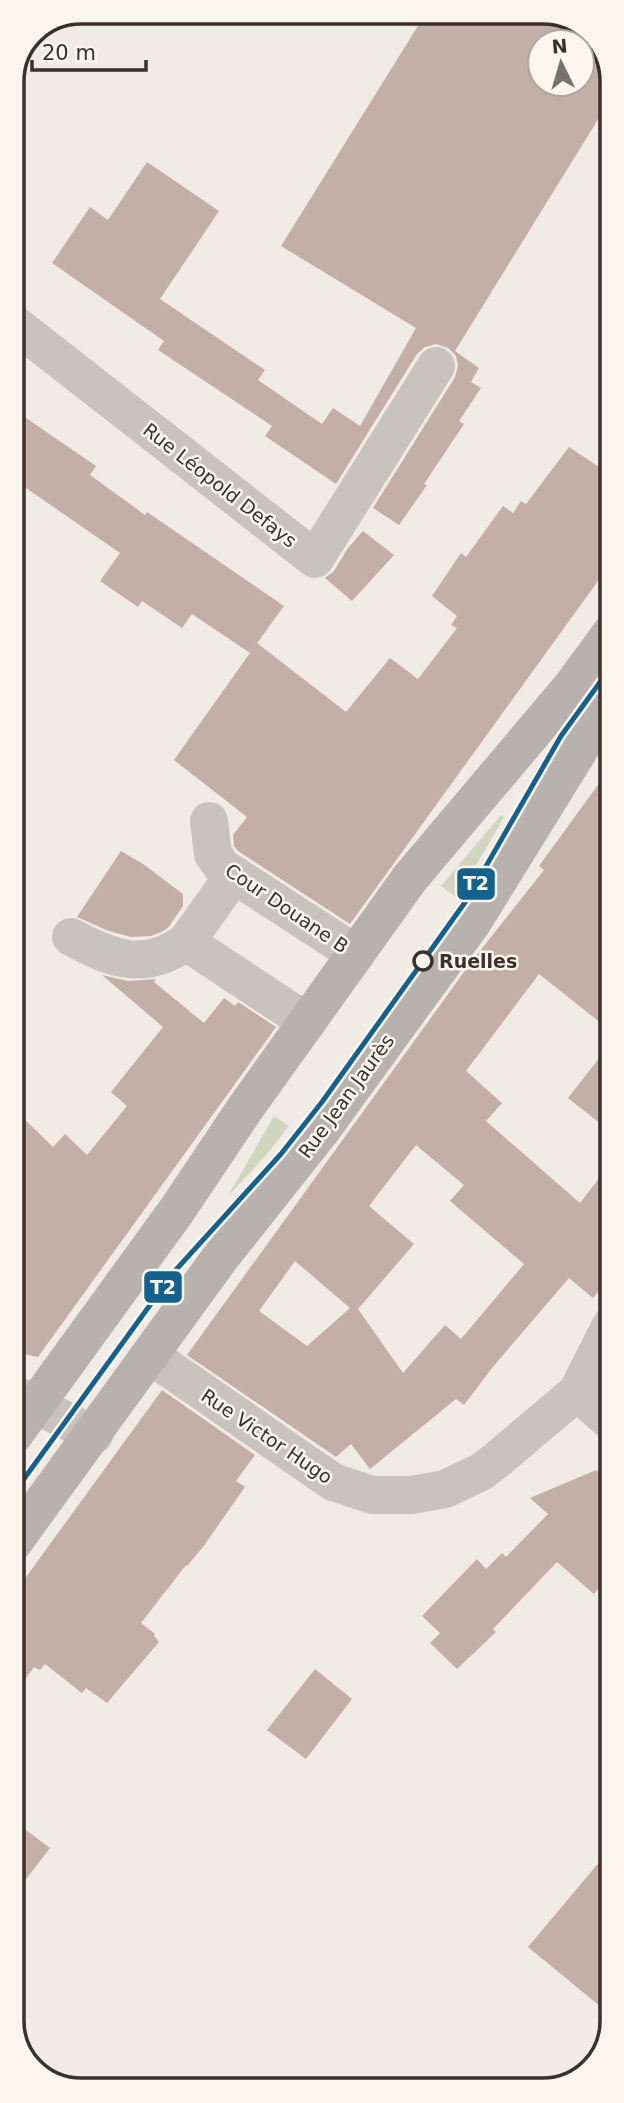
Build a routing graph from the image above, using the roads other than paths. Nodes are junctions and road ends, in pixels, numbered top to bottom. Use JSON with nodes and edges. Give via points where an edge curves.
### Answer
{"nodes":[{"id":1,"x":24,"y":332,"type":"edge"},
{"id":2,"x":436,"y":366,"type":"dead end"},
{"id":3,"x":600,"y":648,"type":"edge"},
{"id":4,"x":600,"y":720,"type":"edge"},
{"id":5,"x":209,"y":821,"type":"dead end"},
{"id":6,"x":234,"y":875,"type":"junction"},
{"id":7,"x":71,"y":937,"type":"dead end"},
{"id":8,"x":186,"y":942,"type":"junction"},
{"id":9,"x":356,"y":954,"type":"junction"},
{"id":10,"x":307,"y":1022,"type":"junction"},
{"id":11,"x":600,"y":1347,"type":"edge"},
{"id":12,"x":151,"y":1356,"type":"junction"},
{"id":13,"x":577,"y":1392,"type":"junction"},
{"id":14,"x":24,"y":1398,"type":"edge"},
{"id":15,"x":600,"y":1412,"type":"edge"},
{"id":16,"x":94,"y":1435,"type":"junction"},
{"id":17,"x":24,"y":1528,"type":"edge"}],
"edges":[{"from":1,"to":2,"type":"street","name":"Rue Léopold Defays","via":[[315,559]]},
{"from":3,"to":9,"type":"main road","via":[[410,878]]},
{"from":4,"to":12,"type":"main road","name":"Rue Jean Jaurès","via":[[472,923]]},
{"from":5,"to":6,"type":"street","name":"Cour Douane B","via":[[214,854]]},
{"from":6,"to":8,"type":"street"},
{"from":6,"to":9,"type":"street","name":"Cour Douane B"},
{"from":7,"to":8,"type":"street","via":[[106,955],[140,960],[170,953]]},
{"from":8,"to":10,"type":"street"},
{"from":9,"to":10,"type":"main road"},
{"from":10,"to":14,"type":"main road","via":[[177,1210]]},
{"from":11,"to":13,"type":"street","name":"Rue Victor Hugo"},
{"from":12,"to":13,"type":"street","name":"Rue Victor Hugo","via":[[317,1473],[372,1495],[412,1495],[464,1481],[498,1459]]},
{"from":12,"to":16,"type":"main road","name":"Rue Jean Jaurès"},
{"from":13,"to":15,"type":"street"},
{"from":14,"to":16,"type":"street"},
{"from":16,"to":17,"type":"main road","name":"Rue Jean Jaurès"}]}
